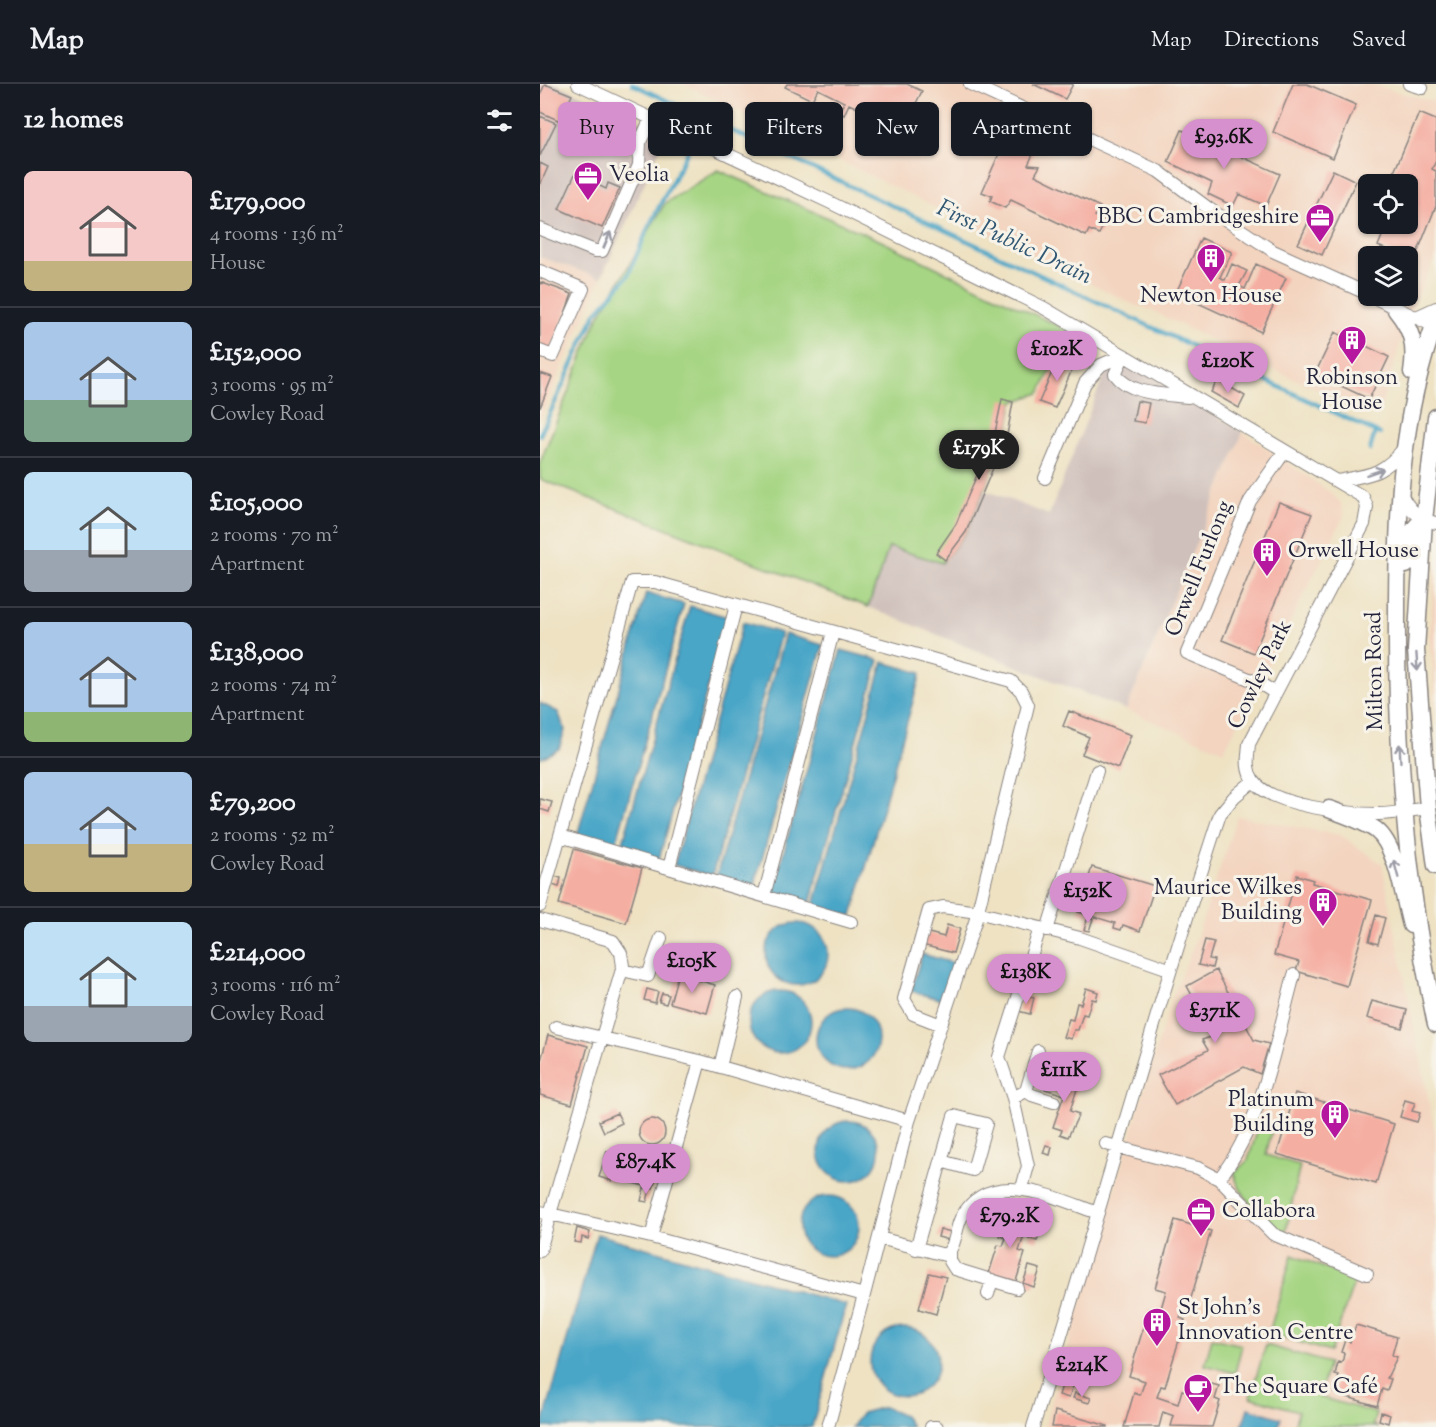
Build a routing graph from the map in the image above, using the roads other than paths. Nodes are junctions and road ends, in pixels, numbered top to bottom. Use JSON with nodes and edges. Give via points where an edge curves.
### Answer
{"nodes":[{"id":1,"x":578,"y":84,"type":"edge"},
{"id":2,"x":970,"y":84,"type":"edge"},
{"id":3,"x":1409,"y":84,"type":"edge"},
{"id":4,"x":1422,"y":88,"type":"dead end"},
{"id":5,"x":648,"y":117,"type":"edge"},
{"id":6,"x":648,"y":125,"type":"edge"},
{"id":7,"x":730,"y":156,"type":"edge"},
{"id":8,"x":540,"y":229,"type":"edge"},
{"id":9,"x":540,"y":271,"type":"edge"},
{"id":10,"x":1358,"y":289,"type":"edge"},
{"id":11,"x":1389,"y":306,"type":"edge"},
{"id":12,"x":1436,"y":308,"type":"edge"},
{"id":13,"x":1396,"y":310,"type":"junction"},
{"id":14,"x":1414,"y":318,"type":"junction"},
{"id":15,"x":1435,"y":324,"type":"edge"},
{"id":16,"x":540,"y":351,"type":"edge"},
{"id":17,"x":1124,"y":355,"type":"junction"},
{"id":18,"x":1193,"y":398,"type":"junction"},
{"id":19,"x":1410,"y":409,"type":"junction"},
{"id":20,"x":1436,"y":417,"type":"edge"},
{"id":21,"x":1404,"y":448,"type":"junction"},
{"id":22,"x":1285,"y":451,"type":"junction"},
{"id":23,"x":1045,"y":478,"type":"dead end"},
{"id":24,"x":1428,"y":478,"type":"junction"},
{"id":25,"x":1336,"y":482,"type":"junction"},
{"id":26,"x":1401,"y":494,"type":"junction"},
{"id":27,"x":1436,"y":496,"type":"edge"},
{"id":28,"x":1430,"y":521,"type":"edge"},
{"id":29,"x":736,"y":605,"type":"junction"},
{"id":30,"x":833,"y":632,"type":"junction"},
{"id":31,"x":1397,"y":652,"type":"junction"},
{"id":32,"x":1275,"y":693,"type":"junction"},
{"id":33,"x":1096,"y":771,"type":"dead end"},
{"id":34,"x":1253,"y":781,"type":"junction"},
{"id":35,"x":1428,"y":808,"type":"junction"},
{"id":36,"x":1329,"y":809,"type":"junction"},
{"id":37,"x":1403,"y":811,"type":"junction"},
{"id":38,"x":560,"y":836,"type":"junction"},
{"id":39,"x":1436,"y":866,"type":"edge"},
{"id":40,"x":669,"y":868,"type":"junction"},
{"id":41,"x":764,"y":897,"type":"junction"},
{"id":42,"x":540,"y":906,"type":"edge"},
{"id":43,"x":978,"y":912,"type":"junction"},
{"id":44,"x":540,"y":920,"type":"edge"},
{"id":45,"x":851,"y":922,"type":"dead end"},
{"id":46,"x":1043,"y":929,"type":"junction"},
{"id":47,"x":661,"y":938,"type":"dead end"},
{"id":48,"x":1169,"y":969,"type":"junction"},
{"id":49,"x":622,"y":970,"type":"junction"},
{"id":50,"x":1294,"y":975,"type":"dead end"},
{"id":51,"x":737,"y":996,"type":"dead end"},
{"id":52,"x":1434,"y":1015,"type":"edge"},
{"id":53,"x":941,"y":1025,"type":"junction"},
{"id":54,"x":556,"y":1027,"type":"dead end"},
{"id":55,"x":601,"y":1039,"type":"junction"},
{"id":56,"x":1038,"y":1052,"type":"dead end"},
{"id":57,"x":700,"y":1061,"type":"junction"},
{"id":58,"x":720,"y":1067,"type":"junction"},
{"id":59,"x":1026,"y":1091,"type":"junction"},
{"id":60,"x":1014,"y":1098,"type":"junction"},
{"id":61,"x":1054,"y":1102,"type":"dead end"},
{"id":62,"x":909,"y":1121,"type":"junction"},
{"id":63,"x":1111,"y":1145,"type":"junction"},
{"id":64,"x":941,"y":1161,"type":"junction"},
{"id":65,"x":1219,"y":1179,"type":"junction"},
{"id":66,"x":1022,"y":1188,"type":"junction"},
{"id":67,"x":545,"y":1213,"type":"edge"},
{"id":68,"x":1098,"y":1213,"type":"junction"},
{"id":69,"x":651,"y":1237,"type":"junction"},
{"id":70,"x":879,"y":1238,"type":"junction"},
{"id":71,"x":916,"y":1249,"type":"junction"},
{"id":72,"x":540,"y":1251,"type":"edge"},
{"id":73,"x":950,"y":1252,"type":"junction"},
{"id":74,"x":1367,"y":1274,"type":"dead end"},
{"id":75,"x":992,"y":1280,"type":"junction"},
{"id":76,"x":1017,"y":1288,"type":"dead end"},
{"id":77,"x":988,"y":1294,"type":"dead end"},
{"id":78,"x":864,"y":1295,"type":"junction"},
{"id":79,"x":828,"y":1427,"type":"edge"},
{"id":80,"x":931,"y":1427,"type":"edge"},
{"id":81,"x":937,"y":1427,"type":"edge"},
{"id":82,"x":1032,"y":1427,"type":"edge"}],
"edges":[{"from":1,"to":5,"type":"street"},
{"from":2,"to":10,"type":"street","via":[[1158,171],[1273,250]]},
{"from":3,"to":4,"type":"street"},
{"from":8,"to":6,"type":"street","one_way":true,"via":[[603,251],[639,165],[640,142]]},
{"from":7,"to":17,"type":"street","via":[[1044,308]]},
{"from":9,"to":16,"type":"street","via":[[583,289],[553,356]]},
{"from":11,"to":13,"type":"street"},
{"from":12,"to":14,"type":"street"},
{"from":13,"to":14,"type":"street"},
{"from":13,"to":19,"type":"main road","via":[[1411,331],[1415,346],[1408,395]]},
{"from":14,"to":15,"type":"street"},
{"from":15,"to":19,"type":"main road","name":"Milton Road"},
{"from":17,"to":18,"type":"street"},
{"from":17,"to":18,"type":"street","via":[[1115,374],[1122,384],[1147,392]]},
{"from":17,"to":23,"type":"street","via":[[1101,365],[1085,383]]},
{"from":18,"to":22,"type":"street"},
{"from":19,"to":21,"type":"main road","name":"Milton Road"},
{"from":20,"to":24,"type":"main road","name":"Milton Road"},
{"from":25,"to":21,"type":"street","one_way":true,"via":[[1378,473]]},
{"from":21,"to":26,"type":"main road","name":"Milton Road"},
{"from":22,"to":25,"type":"street"},
{"from":22,"to":32,"type":"street","name":"Orwell Furlong","via":[[1250,501],[1187,653]]},
{"from":24,"to":27,"type":"street"},
{"from":24,"to":28,"type":"main road","name":"Milton Road"},
{"from":25,"to":32,"type":"street","name":"Cowley Park","via":[[1358,494],[1367,507],[1364,524]]},
{"from":26,"to":28,"type":"street","via":[[1408,508]]},
{"from":26,"to":31,"type":"main road","name":"Milton Road","via":[[1397,530]]},
{"from":28,"to":31,"type":"main road","via":[[1417,524],[1408,546]]},
{"from":28,"to":35,"type":"main road","name":"Milton Road","one_way":true,"via":[[1416,650]]},
{"from":29,"to":30,"type":"street"},
{"from":29,"to":38,"type":"street","via":[[655,582],[632,582]]},
{"from":29,"to":40,"type":"street"},
{"from":30,"to":41,"type":"street"},
{"from":30,"to":43,"type":"street","via":[[1011,681],[1022,691],[1028,705]]},
{"from":37,"to":31,"type":"main road","name":"Milton Road","one_way":true},
{"from":32,"to":34,"type":"street","name":"Cowley Park","via":[[1249,744],[1247,765]]},
{"from":33,"to":46,"type":"street"},
{"from":34,"to":36,"type":"street","via":[[1280,799]]},
{"from":34,"to":48,"type":"street","via":[[1220,814]]},
{"from":35,"to":37,"type":"street"},
{"from":35,"to":39,"type":"main road","name":"Milton Road"},
{"from":36,"to":37,"type":"street","via":[[1379,814]]},
{"from":52,"to":36,"type":"main road","one_way":true,"via":[[1391,849],[1378,831]]},
{"from":37,"to":52,"type":"main road","name":"Milton Road"},
{"from":38,"to":40,"type":"street"},
{"from":38,"to":42,"type":"street"},
{"from":40,"to":41,"type":"street"},
{"from":41,"to":45,"type":"street"},
{"from":43,"to":46,"type":"street"},
{"from":43,"to":53,"type":"street"},
{"from":43,"to":53,"type":"street","via":[[943,907],[928,910],[904,999],[913,1014]]},
{"from":44,"to":49,"type":"street","via":[[613,941],[621,953]]},
{"from":46,"to":48,"type":"street"},
{"from":46,"to":60,"type":"street","via":[[999,1057]]},
{"from":47,"to":49,"type":"street","via":[[648,976]]},
{"from":48,"to":63,"type":"street"},
{"from":49,"to":55,"type":"street"},
{"from":50,"to":65,"type":"street","via":[[1255,1114],[1241,1147]]},
{"from":51,"to":58,"type":"street"},
{"from":53,"to":62,"type":"street"},
{"from":54,"to":55,"type":"street"},
{"from":55,"to":57,"type":"street"},
{"from":55,"to":67,"type":"street"},
{"from":56,"to":59,"type":"street"},
{"from":57,"to":58,"type":"street"},
{"from":57,"to":69,"type":"street"},
{"from":58,"to":62,"type":"street"},
{"from":59,"to":60,"type":"street"},
{"from":59,"to":61,"type":"street"},
{"from":60,"to":66,"type":"street","via":[[1028,1166]]},
{"from":62,"to":70,"type":"street"},
{"from":63,"to":65,"type":"street","via":[[1198,1168]]},
{"from":63,"to":68,"type":"street"},
{"from":64,"to":64,"type":"street","via":[[954,1116],[986,1124],[973,1170]]},
{"from":64,"to":71,"type":"street"},
{"from":65,"to":74,"type":"street","via":[[1273,1234]]},
{"from":66,"to":68,"type":"street"},
{"from":66,"to":73,"type":"street","via":[[984,1193],[970,1202]]},
{"from":67,"to":69,"type":"street"},
{"from":67,"to":72,"type":"street"},
{"from":68,"to":82,"type":"street"},
{"from":69,"to":78,"type":"street"},
{"from":70,"to":71,"type":"street"},
{"from":70,"to":78,"type":"street"},
{"from":71,"to":73,"type":"street","via":[[937,1255]]},
{"from":73,"to":75,"type":"street","via":[[955,1269]]},
{"from":75,"to":76,"type":"street"},
{"from":75,"to":77,"type":"street"},
{"from":78,"to":79,"type":"street"},
{"from":80,"to":81,"type":"street"}]}
